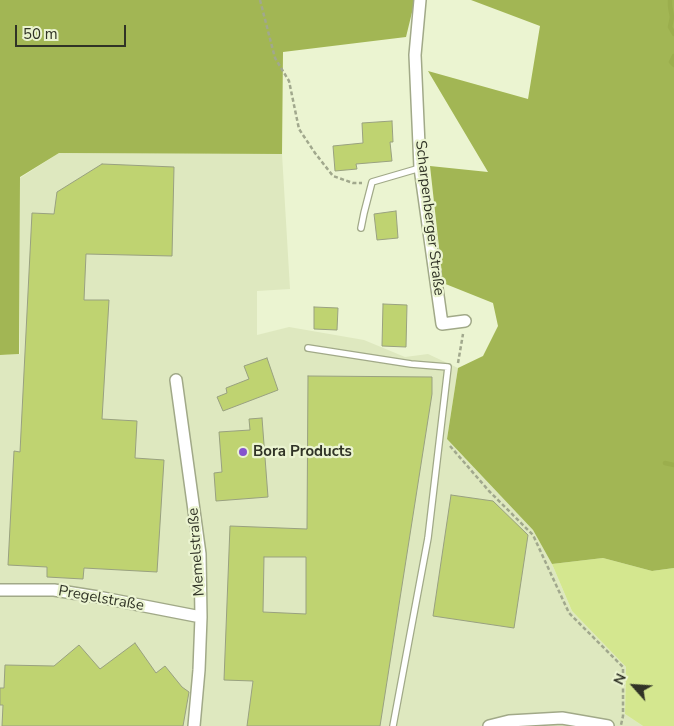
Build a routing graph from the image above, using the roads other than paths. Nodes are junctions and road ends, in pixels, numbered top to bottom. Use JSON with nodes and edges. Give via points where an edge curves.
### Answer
{"nodes":[{"id":1,"x":420,"y":0,"type":"edge"},
{"id":2,"x":420,"y":168,"type":"junction"},
{"id":3,"x":361,"y":228,"type":"dead end"},
{"id":4,"x":465,"y":321,"type":"road end"},
{"id":5,"x":308,"y":348,"type":"dead end"},
{"id":6,"x":176,"y":380,"type":"dead end"},
{"id":7,"x":0,"y":590,"type":"edge"},
{"id":8,"x":201,"y":617,"type":"junction"},
{"id":9,"x":497,"y":725,"type":"edge"},
{"id":10,"x":194,"y":726,"type":"edge"},
{"id":11,"x":393,"y":726,"type":"edge"},
{"id":12,"x":608,"y":726,"type":"edge"}],
"edges":[{"from":1,"to":2,"type":"street","name":"Scharpenberger Straße","via":[[415,55]]},
{"from":2,"to":3,"type":"lane","via":[[372,182]]},
{"from":2,"to":4,"type":"street","name":"Scharpenberger Straße","via":[[442,324]]},
{"from":5,"to":11,"type":"lane","via":[[448,367],[428,538]]},
{"from":6,"to":8,"type":"street","name":"Memelstraße","via":[[200,554]]},
{"from":7,"to":8,"type":"street","name":"Pregelstraße","via":[[54,590]]},
{"from":8,"to":10,"type":"street","name":"Memelstraße"},
{"from":9,"to":12,"type":"street","via":[[528,719],[562,718]]}]}
